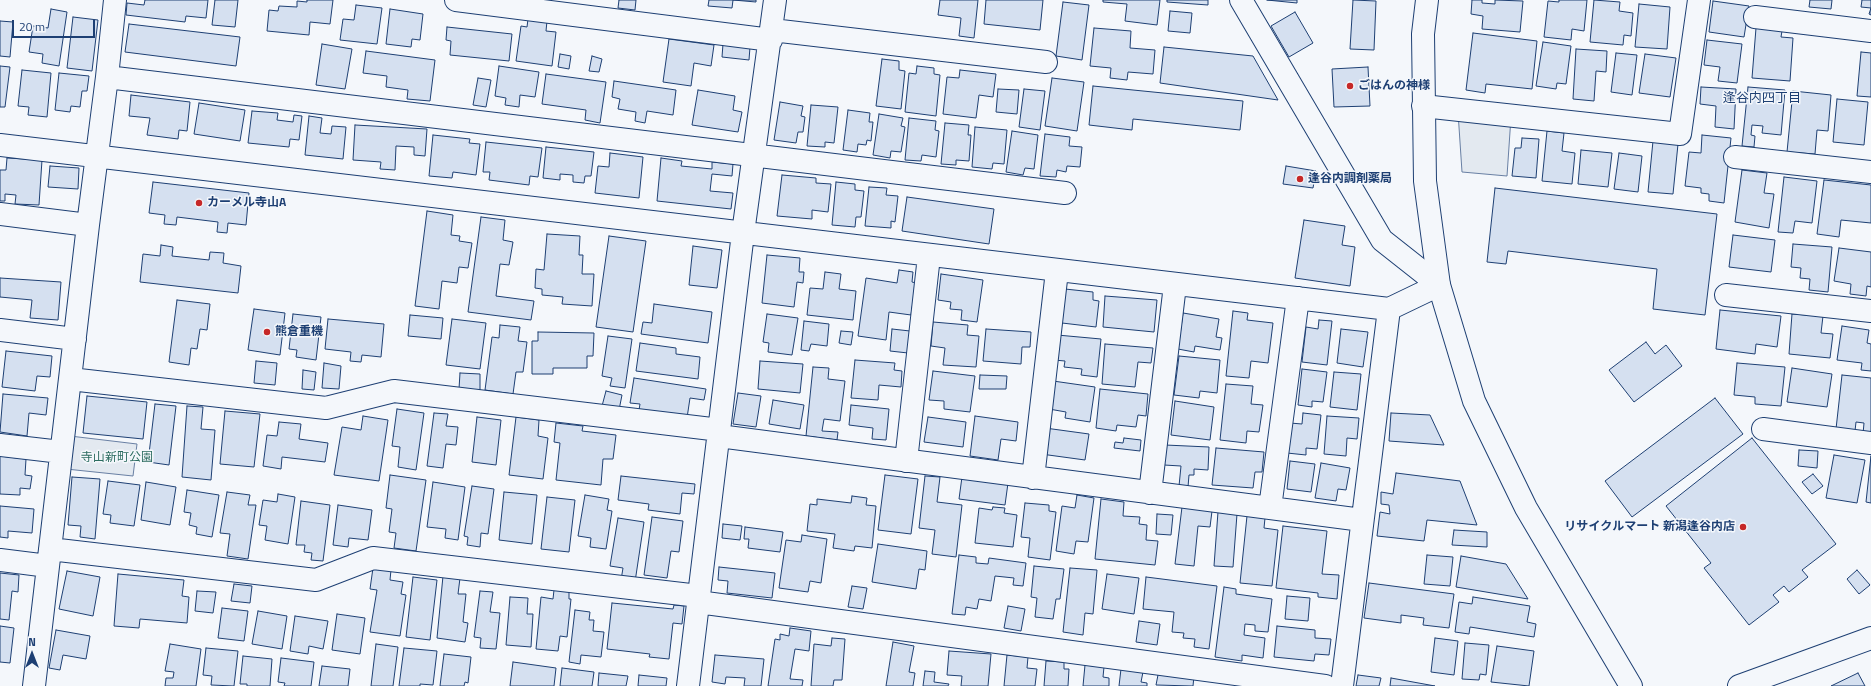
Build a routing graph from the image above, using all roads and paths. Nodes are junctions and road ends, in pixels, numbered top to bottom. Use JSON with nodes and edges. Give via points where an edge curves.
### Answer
{"nodes":[{"id":1,"x":115,"y":0,"type":"edge"},
{"id":2,"x":456,"y":0,"type":"edge"},
{"id":3,"x":775,"y":0,"type":"edge"},
{"id":4,"x":1241,"y":0,"type":"edge"},
{"id":5,"x":1427,"y":0,"type":"edge"},
{"id":6,"x":1699,"y":0,"type":"edge"},
{"id":7,"x":1755,"y":17,"type":"dead end"},
{"id":8,"x":1871,"y":31,"type":"edge"},
{"id":9,"x":771,"y":35,"type":"junction"},
{"id":10,"x":1046,"y":62,"type":"dead end"},
{"id":11,"x":107,"y":77,"type":"junction"},
{"id":12,"x":1423,"y":106,"type":"junction"},
{"id":13,"x":0,"y":145,"type":"edge"},
{"id":14,"x":96,"y":157,"type":"junction"},
{"id":15,"x":755,"y":157,"type":"junction"},
{"id":16,"x":1735,"y":157,"type":"dead end"},
{"id":17,"x":1871,"y":172,"type":"edge"},
{"id":18,"x":1065,"y":194,"type":"dead end"},
{"id":19,"x":0,"y":214,"type":"edge"},
{"id":20,"x":88,"y":225,"type":"junction"},
{"id":21,"x":744,"y":234,"type":"junction"},
{"id":22,"x":929,"y":256,"type":"junction"},
{"id":23,"x":1057,"y":271,"type":"junction"},
{"id":24,"x":1175,"y":285,"type":"junction"},
{"id":25,"x":1439,"y":285,"type":"junction"},
{"id":26,"x":1726,"y":295,"type":"dead end"},
{"id":27,"x":1298,"y":298,"type":"junction"},
{"id":28,"x":1389,"y":309,"type":"junction"},
{"id":29,"x":1871,"y":312,"type":"edge"},
{"id":30,"x":0,"y":330,"type":"edge"},
{"id":31,"x":75,"y":339,"type":"junction"},
{"id":32,"x":70,"y":379,"type":"junction"},
{"id":33,"x":1763,"y":429,"type":"dead end"},
{"id":34,"x":719,"y":433,"type":"junction"},
{"id":35,"x":1871,"y":443,"type":"edge"},
{"id":36,"x":0,"y":445,"type":"edge"},
{"id":37,"x":62,"y":452,"type":"junction"},
{"id":38,"x":906,"y":461,"type":"junction"},
{"id":39,"x":1032,"y":478,"type":"junction"},
{"id":40,"x":1150,"y":493,"type":"junction"},
{"id":41,"x":1270,"y":508,"type":"junction"},
{"id":42,"x":1362,"y":520,"type":"junction"},
{"id":43,"x":49,"y":557,"type":"junction"},
{"id":44,"x":0,"y":560,"type":"edge"},
{"id":45,"x":698,"y":599,"type":"junction"},
{"id":46,"x":1871,"y":638,"type":"edge"},
{"id":47,"x":34,"y":686,"type":"edge"},
{"id":48,"x":688,"y":686,"type":"edge"},
{"id":49,"x":1325,"y":686,"type":"edge"},
{"id":50,"x":1342,"y":686,"type":"edge"},
{"id":51,"x":1631,"y":686,"type":"edge"},
{"id":52,"x":1739,"y":686,"type":"edge"}],
"edges":[{"from":1,"to":11,"type":"street"},
{"from":2,"to":9,"type":"street"},
{"from":3,"to":9,"type":"street"},
{"from":4,"to":25,"type":"street","via":[[1382,240]]},
{"from":5,"to":12,"type":"street","via":[[1423,34]]},
{"from":6,"to":12,"type":"street","via":[[1680,134]]},
{"from":7,"to":8,"type":"street"},
{"from":9,"to":10,"type":"street"},
{"from":9,"to":15,"type":"street"},
{"from":11,"to":14,"type":"street"},
{"from":11,"to":15,"type":"street"},
{"from":12,"to":25,"type":"street","via":[[1425,181]]},
{"from":13,"to":14,"type":"street"},
{"from":14,"to":20,"type":"street"},
{"from":14,"to":21,"type":"street"},
{"from":15,"to":18,"type":"street"},
{"from":15,"to":21,"type":"street"},
{"from":16,"to":17,"type":"street"},
{"from":19,"to":20,"type":"street"},
{"from":20,"to":31,"type":"street"},
{"from":21,"to":22,"type":"street"},
{"from":21,"to":34,"type":"street"},
{"from":22,"to":23,"type":"street"},
{"from":22,"to":38,"type":"street"},
{"from":23,"to":24,"type":"street"},
{"from":23,"to":39,"type":"street"},
{"from":24,"to":27,"type":"street"},
{"from":24,"to":40,"type":"street"},
{"from":25,"to":28,"type":"street"},
{"from":25,"to":51,"type":"street","via":[[1474,402],[1526,508]]},
{"from":26,"to":29,"type":"street"},
{"from":27,"to":28,"type":"street"},
{"from":27,"to":41,"type":"street"},
{"from":28,"to":42,"type":"street"},
{"from":30,"to":31,"type":"street"},
{"from":31,"to":32,"type":"street"},
{"from":32,"to":34,"type":"street","via":[[326,408],[394,391]]},
{"from":32,"to":37,"type":"street"},
{"from":33,"to":35,"type":"street"},
{"from":34,"to":38,"type":"street"},
{"from":34,"to":45,"type":"street"},
{"from":36,"to":37,"type":"street"},
{"from":37,"to":43,"type":"street"},
{"from":38,"to":39,"type":"street"},
{"from":39,"to":40,"type":"street"},
{"from":40,"to":41,"type":"street"},
{"from":41,"to":42,"type":"street"},
{"from":42,"to":50,"type":"street"},
{"from":43,"to":44,"type":"street"},
{"from":43,"to":45,"type":"street","via":[[316,580],[374,558]]},
{"from":43,"to":47,"type":"street"},
{"from":45,"to":48,"type":"street"},
{"from":45,"to":49,"type":"street"},
{"from":46,"to":52,"type":"street"}]}
